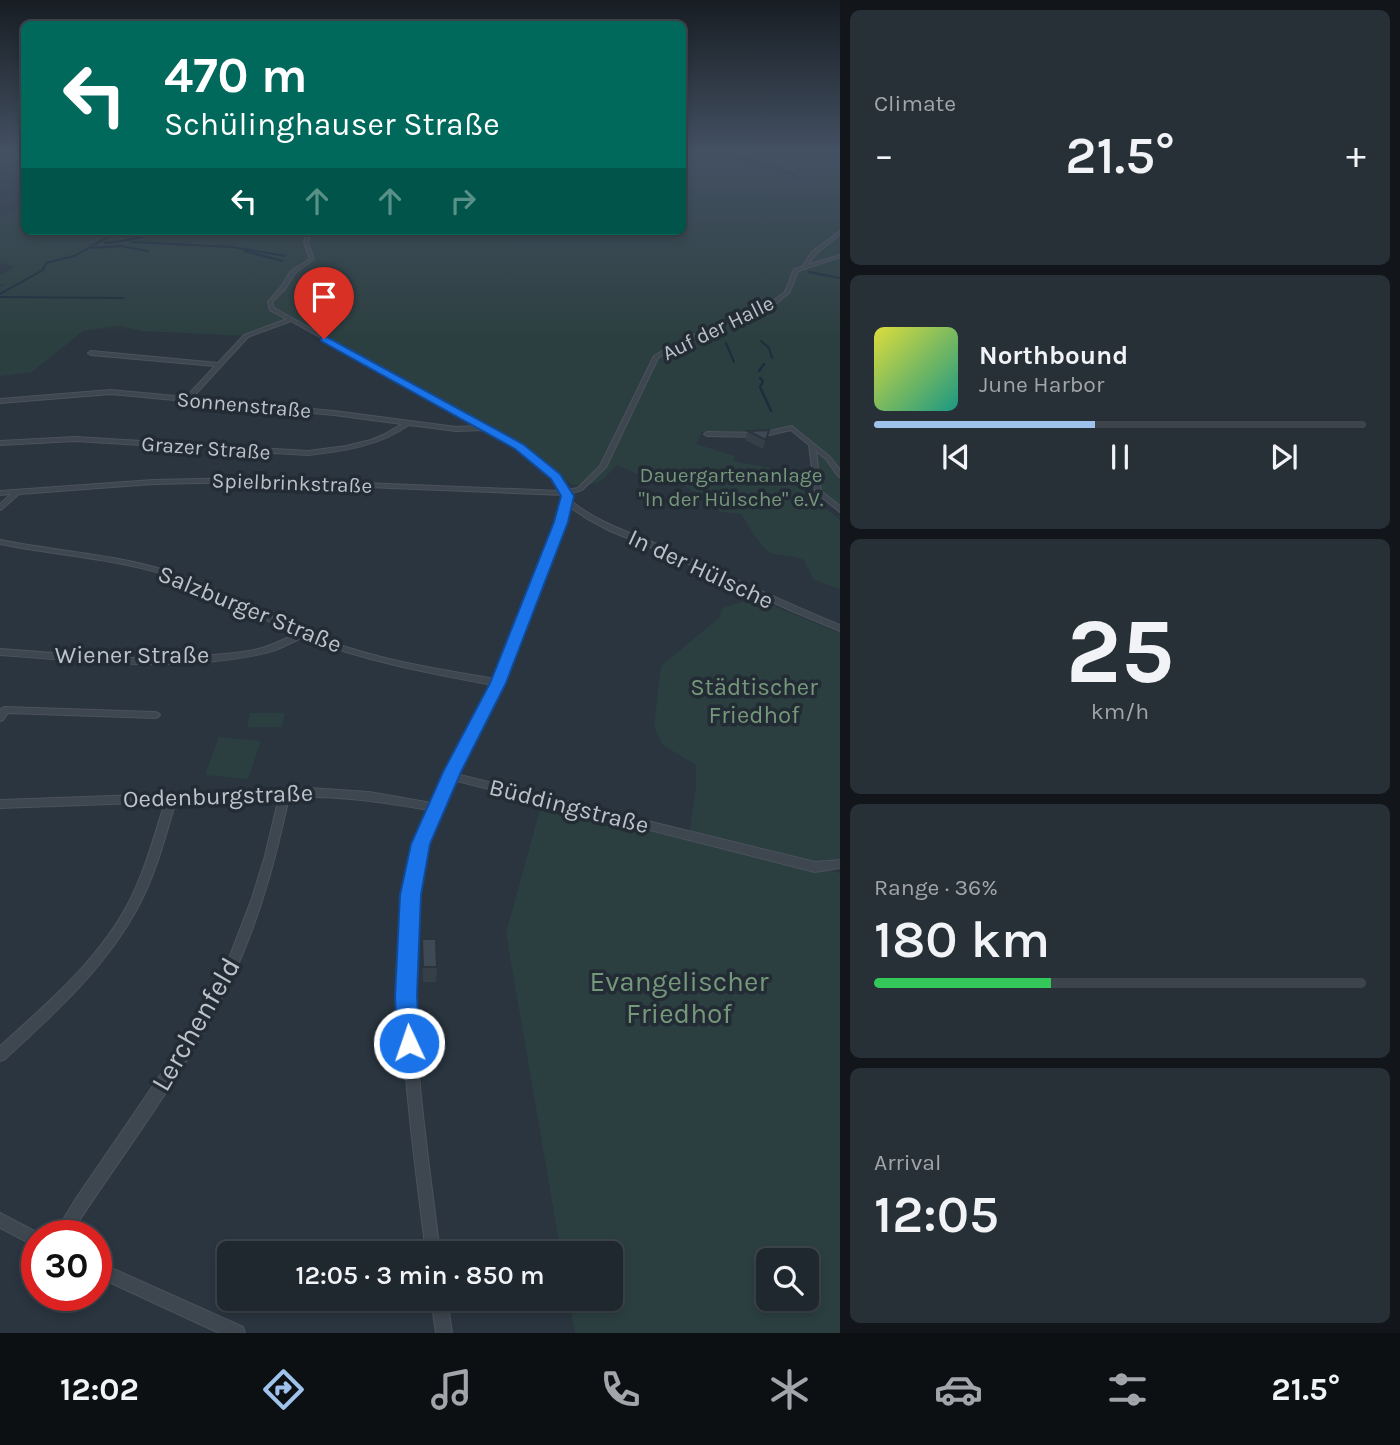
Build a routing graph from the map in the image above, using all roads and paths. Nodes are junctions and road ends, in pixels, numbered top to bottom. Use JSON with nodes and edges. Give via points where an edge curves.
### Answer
{"nodes":[{"id":1,"x":840,"y":232,"type":"edge"},
{"id":2,"x":308,"y":235,"type":"edge"},
{"id":3,"x":840,"y":256,"type":"edge"},
{"id":4,"x":804,"y":266,"type":"junction"},
{"id":5,"x":289,"y":320,"type":"junction"},
{"id":6,"x":92,"y":353,"type":"dead end"},
{"id":7,"x":220,"y":365,"type":"junction"},
{"id":8,"x":187,"y":400,"type":"junction"},
{"id":9,"x":0,"y":401,"type":"edge"},
{"id":10,"x":407,"y":423,"type":"junction"},
{"id":11,"x":487,"y":428,"type":"junction"},
{"id":12,"x":707,"y":434,"type":"dead end"},
{"id":13,"x":0,"y":443,"type":"edge"},
{"id":14,"x":811,"y":443,"type":"junction"},
{"id":15,"x":840,"y":475,"type":"edge"},
{"id":16,"x":19,"y":491,"type":"junction"},
{"id":17,"x":0,"y":493,"type":"edge"},
{"id":18,"x":565,"y":493,"type":"junction"},
{"id":19,"x":0,"y":508,"type":"edge"},
{"id":20,"x":840,"y":510,"type":"edge"},
{"id":21,"x":0,"y":542,"type":"edge"},
{"id":22,"x":840,"y":628,"type":"edge"},
{"id":23,"x":302,"y":634,"type":"junction"},
{"id":24,"x":0,"y":652,"type":"edge"},
{"id":25,"x":498,"y":683,"type":"junction"},
{"id":26,"x":155,"y":715,"type":"dead end"},
{"id":27,"x":0,"y":718,"type":"edge"},
{"id":28,"x":451,"y":776,"type":"junction"},
{"id":29,"x":285,"y":792,"type":"junction"},
{"id":30,"x":172,"y":796,"type":"junction"},
{"id":31,"x":0,"y":804,"type":"edge"},
{"id":32,"x":435,"y":807,"type":"junction"},
{"id":33,"x":840,"y":864,"type":"edge"},
{"id":34,"x":0,"y":1055,"type":"edge"},
{"id":35,"x":0,"y":1220,"type":"edge"},
{"id":36,"x":71,"y":1220,"type":"edge"},
{"id":37,"x":21,"y":1231,"type":"edge"},
{"id":38,"x":431,"y":1241,"type":"edge"},
{"id":39,"x":112,"y":1275,"type":"edge"},
{"id":40,"x":441,"y":1311,"type":"edge"},
{"id":41,"x":237,"y":1333,"type":"edge"},
{"id":42,"x":444,"y":1333,"type":"edge"}],
"edges":[{"from":1,"to":4,"type":"street","name":"Auf der Halle"},
{"from":2,"to":5,"type":"street","via":[[312,260],[293,272],[270,302],[272,309]]},
{"from":3,"to":4,"type":"street"},
{"from":4,"to":18,"type":"street","name":"Auf der Halle","via":[[796,270],[787,293],[775,302],[677,344],[656,358],[603,467],[580,489]]},
{"from":5,"to":7,"type":"street","via":[[251,332]]},
{"from":5,"to":11,"type":"street","name":"In der Hülsche"},
{"from":6,"to":7,"type":"street"},
{"from":7,"to":8,"type":"street"},
{"from":8,"to":9,"type":"street","name":"Sonnenstraße","via":[[111,393]]},
{"from":8,"to":10,"type":"street","name":"Sonnenstraße"},
{"from":10,"to":11,"type":"street","name":"Sonnenstraße"},
{"from":10,"to":13,"type":"street","name":"Grazer Straße","via":[[372,440],[308,453],[75,439]]},
{"from":11,"to":18,"type":"street","name":"In der Hülsche","via":[[530,455]]},
{"from":12,"to":14,"type":"street","via":[[761,435],[792,428]]},
{"from":14,"to":15,"type":"street"},
{"from":14,"to":20,"type":"street","via":[[818,492]]},
{"from":16,"to":17,"type":"street","name":"Spielbrinkstraße"},
{"from":16,"to":18,"type":"street","name":"Spielbrinkstraße","via":[[244,480]]},
{"from":16,"to":19,"type":"street"},
{"from":18,"to":22,"type":"street","name":"In der Hülsche","via":[[577,511],[786,608]]},
{"from":18,"to":25,"type":"street","name":"Büddingstraße"},
{"from":21,"to":23,"type":"street","name":"Salzburger Straße","via":[[168,573]]},
{"from":23,"to":24,"type":"street","name":"Wiener Straße","via":[[287,644],[180,660]]},
{"from":23,"to":25,"type":"street","name":"Salzburger Straße","via":[[381,660]]},
{"from":25,"to":28,"type":"street","name":"Büddingstraße"},
{"from":26,"to":27,"type":"street","via":[[5,710]]},
{"from":28,"to":32,"type":"street","name":"Büddingstraße"},
{"from":28,"to":33,"type":"street","name":"Büddingstraße","via":[[815,867]]},
{"from":29,"to":30,"type":"street","name":"Oedenburgstraße"},
{"from":29,"to":32,"type":"street","name":"Oedenburgstraße","via":[[369,796]]},
{"from":29,"to":36,"type":"street","name":"Lerchenfeld","via":[[263,884],[227,974],[188,1042]]},
{"from":30,"to":31,"type":"street","name":"Oedenburgstraße"},
{"from":30,"to":34,"type":"street","via":[[145,880],[121,922],[70,989]]},
{"from":32,"to":38,"type":"street","name":"Büddingstraße","via":[[421,844],[411,895],[406,996],[415,1125]]},
{"from":35,"to":37,"type":"street"},
{"from":39,"to":41,"type":"street"},
{"from":40,"to":42,"type":"street"}]}
